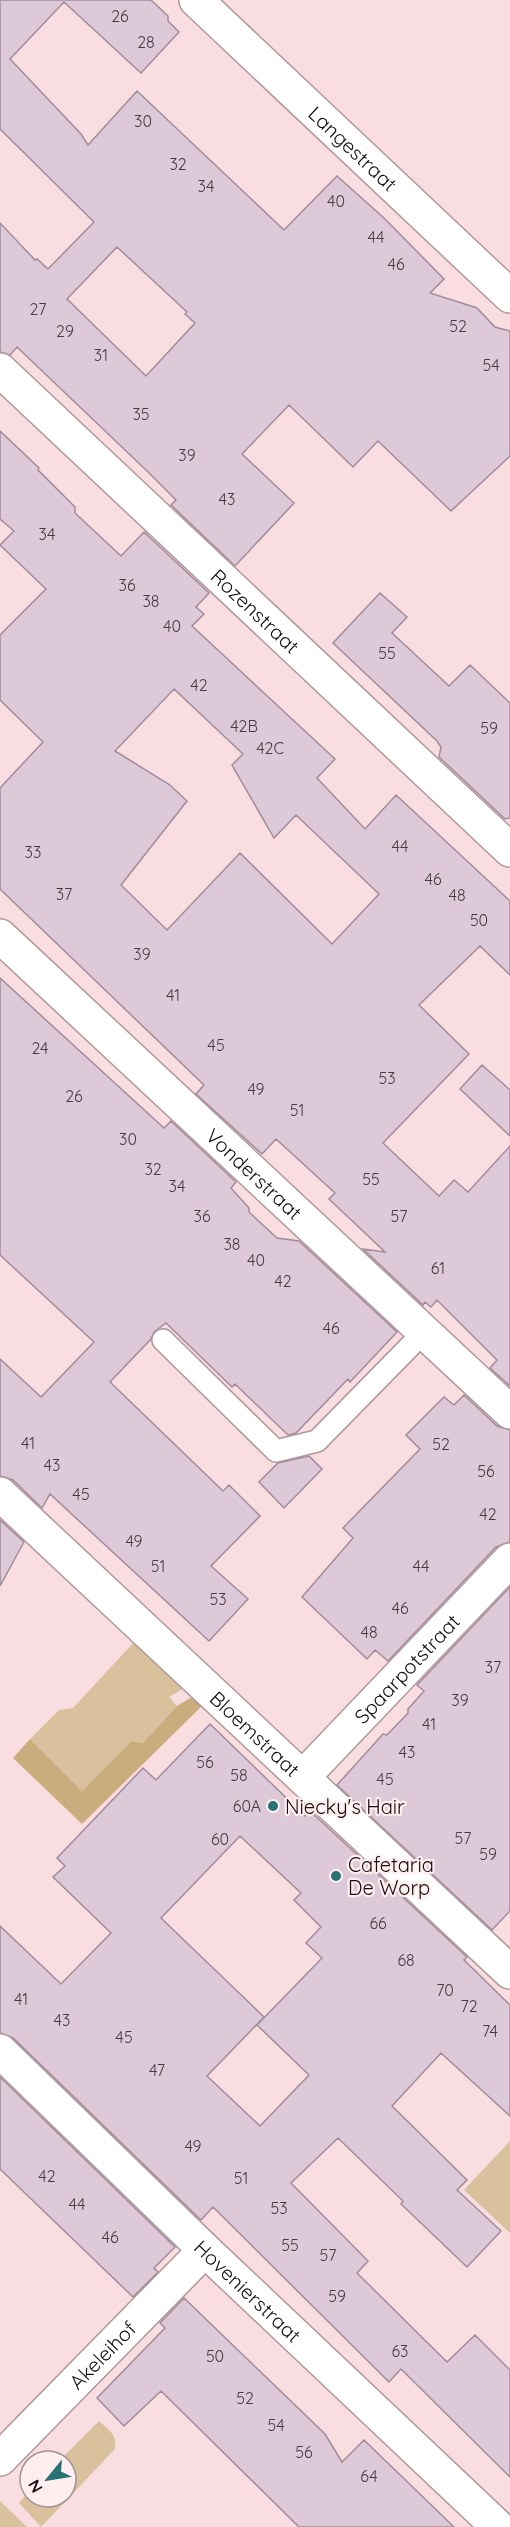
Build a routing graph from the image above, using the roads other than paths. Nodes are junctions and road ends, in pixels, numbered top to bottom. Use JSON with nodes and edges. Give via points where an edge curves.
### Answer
{"nodes":[{"id":1,"x":196,"y":0,"type":"edge"},
{"id":2,"x":510,"y":296,"type":"edge"},
{"id":3,"x":0,"y":370,"type":"edge"},
{"id":4,"x":510,"y":850,"type":"edge"},
{"id":5,"x":0,"y":936,"type":"edge"},
{"id":6,"x":424,"y":1332,"type":"junction"},
{"id":7,"x":163,"y":1340,"type":"dead end"},
{"id":8,"x":510,"y":1412,"type":"edge"},
{"id":9,"x":0,"y":1494,"type":"edge"},
{"id":10,"x":510,"y":1560,"type":"edge"},
{"id":11,"x":303,"y":1777,"type":"junction"},
{"id":12,"x":510,"y":1972,"type":"edge"},
{"id":13,"x":0,"y":2051,"type":"edge"},
{"id":14,"x":205,"y":2250,"type":"junction"},
{"id":15,"x":0,"y":2459,"type":"edge"},
{"id":16,"x":498,"y":2527,"type":"edge"}],
"edges":[{"from":1,"to":2,"type":"street","name":"Langestraat"},
{"from":3,"to":4,"type":"street","name":"Rozenstraat"},
{"from":5,"to":6,"type":"street","name":"Vonderstraat"},
{"from":6,"to":7,"type":"lane","via":[[317,1441],[276,1451]]},
{"from":6,"to":8,"type":"street","name":"Vonderstraat"},
{"from":9,"to":11,"type":"street","name":"Bloemstraat"},
{"from":10,"to":11,"type":"street","name":"Spaarpotstraat"},
{"from":11,"to":12,"type":"street","name":"Bloemstraat"},
{"from":13,"to":14,"type":"street","name":"Hovenierstraat"},
{"from":14,"to":15,"type":"street","name":"Akeleihof"},
{"from":14,"to":16,"type":"street","name":"Hovenierstraat"}]}
